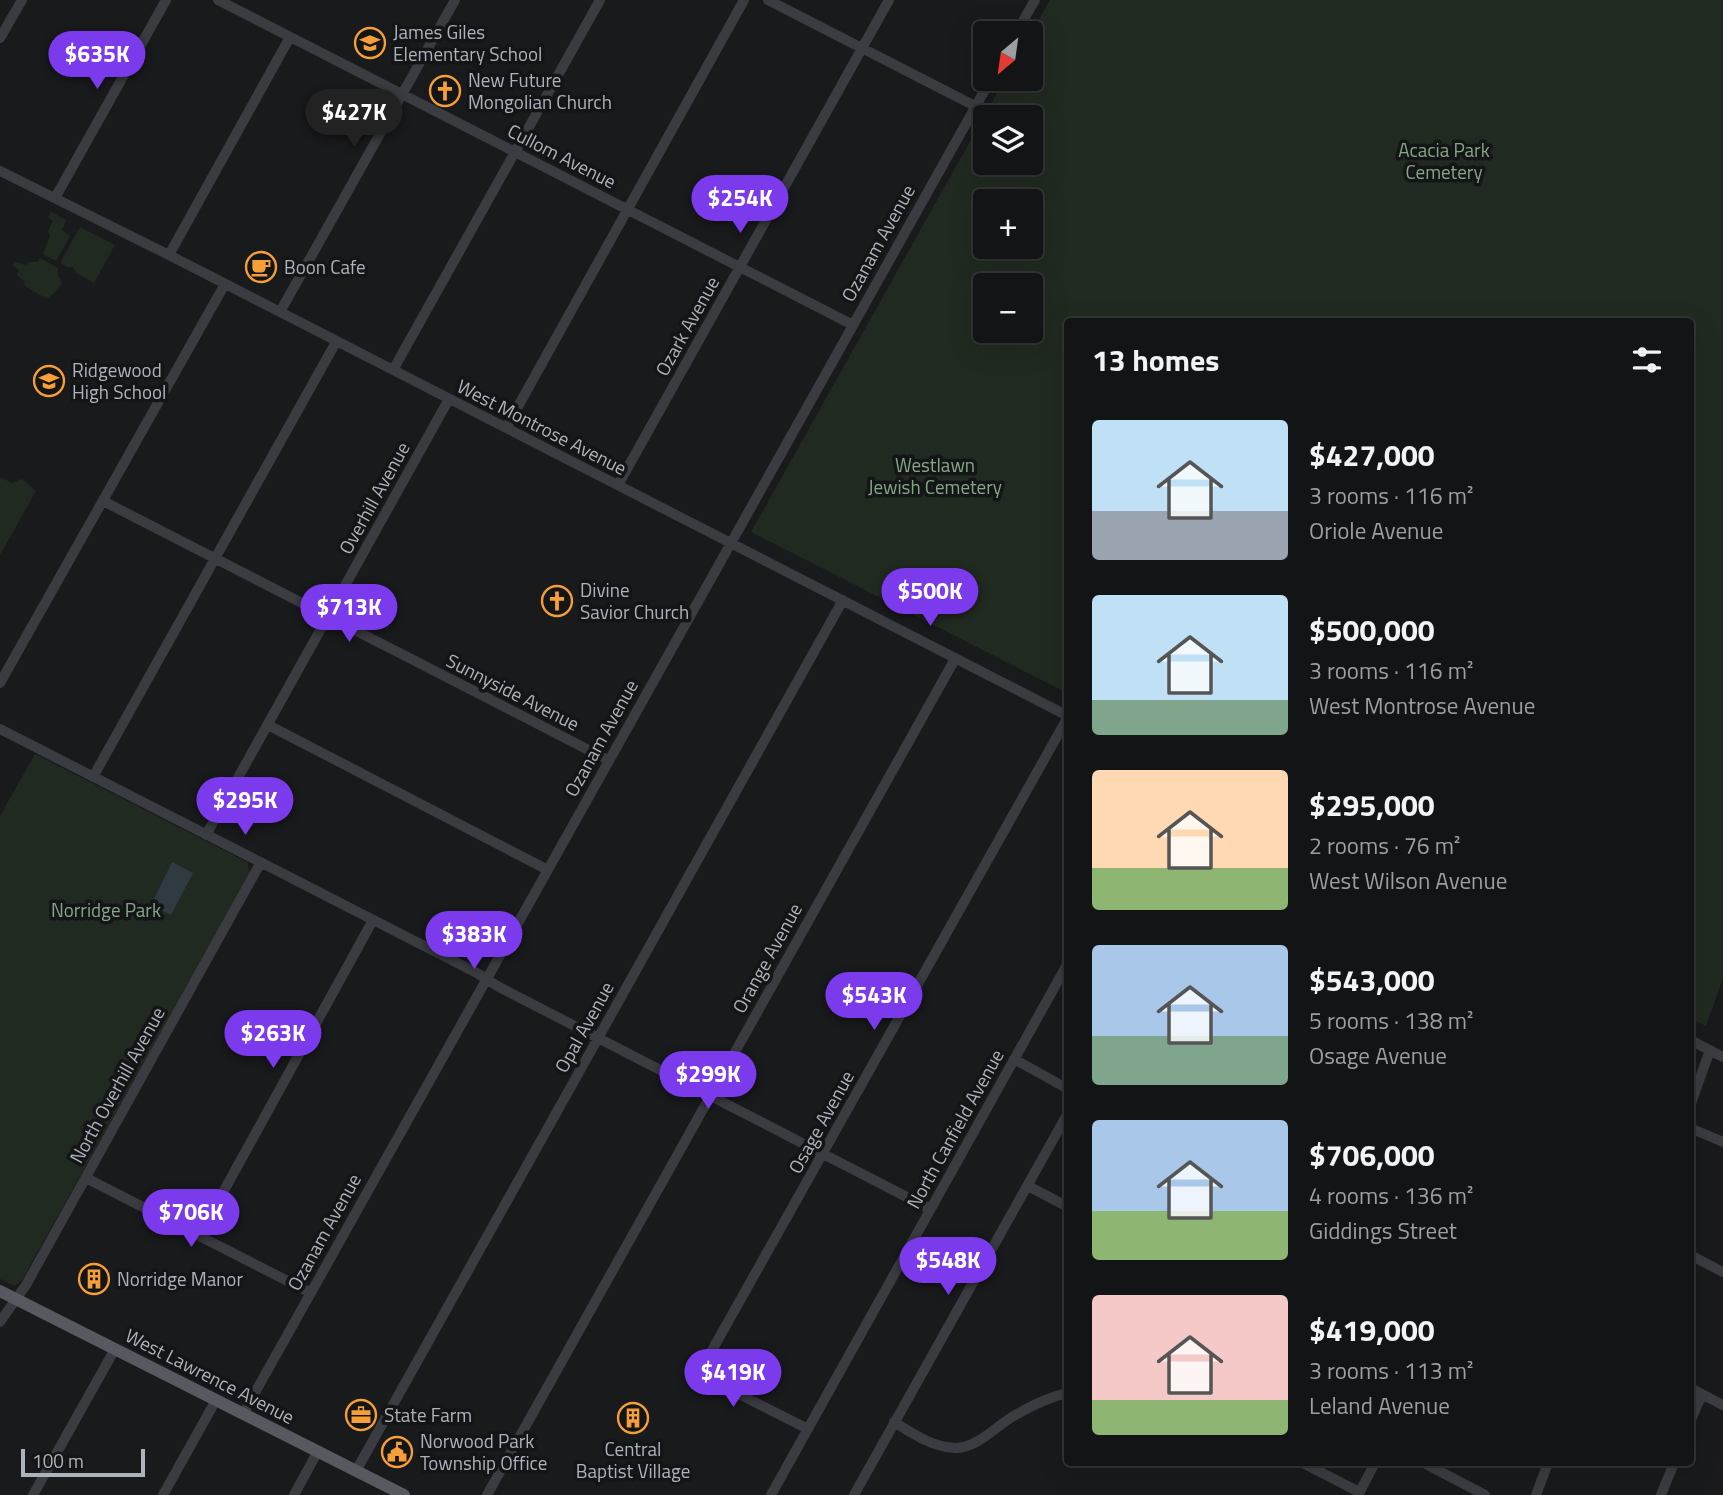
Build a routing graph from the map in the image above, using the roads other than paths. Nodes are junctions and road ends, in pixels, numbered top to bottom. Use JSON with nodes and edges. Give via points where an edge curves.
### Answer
{"nodes":[{"id":1,"x":22,"y":0,"type":"edge"},
{"id":2,"x":166,"y":0,"type":"edge"},
{"id":3,"x":218,"y":0,"type":"edge"},
{"id":4,"x":455,"y":0,"type":"edge"},
{"id":5,"x":600,"y":0,"type":"edge"},
{"id":6,"x":744,"y":0,"type":"edge"},
{"id":7,"x":768,"y":0,"type":"edge"},
{"id":8,"x":889,"y":0,"type":"edge"},
{"id":9,"x":1035,"y":0,"type":"edge"},
{"id":10,"x":1023,"y":21,"type":"edge"},
{"id":11,"x":290,"y":37,"type":"junction"},
{"id":12,"x":0,"y":38,"type":"edge"},
{"id":13,"x":862,"y":48,"type":"junction"},
{"id":14,"x":402,"y":94,"type":"junction"},
{"id":15,"x":973,"y":105,"type":"edge"},
{"id":16,"x":973,"y":110,"type":"edge"},
{"id":17,"x":515,"y":152,"type":"junction"},
{"id":18,"x":0,"y":171,"type":"edge"},
{"id":19,"x":55,"y":198,"type":"junction"},
{"id":20,"x":628,"y":209,"type":"junction"},
{"id":21,"x":169,"y":255,"type":"junction"},
{"id":22,"x":740,"y":267,"type":"junction"},
{"id":23,"x":225,"y":284,"type":"junction"},
{"id":24,"x":280,"y":312,"type":"junction"},
{"id":25,"x":853,"y":325,"type":"junction"},
{"id":26,"x":336,"y":342,"type":"junction"},
{"id":27,"x":393,"y":370,"type":"junction"},
{"id":28,"x":449,"y":399,"type":"junction"},
{"id":29,"x":506,"y":428,"type":"junction"},
{"id":30,"x":618,"y":485,"type":"junction"},
{"id":31,"x":103,"y":501,"type":"junction"},
{"id":32,"x":731,"y":542,"type":"junction"},
{"id":33,"x":215,"y":559,"type":"junction"},
{"id":34,"x":843,"y":600,"type":"junction"},
{"id":35,"x":328,"y":616,"type":"junction"},
{"id":36,"x":955,"y":659,"type":"junction"},
{"id":37,"x":0,"y":683,"type":"edge"},
{"id":38,"x":1064,"y":715,"type":"edge"},
{"id":39,"x":1064,"y":724,"type":"edge"},
{"id":40,"x":268,"y":725,"type":"junction"},
{"id":41,"x":0,"y":729,"type":"edge"},
{"id":42,"x":608,"y":760,"type":"junction"},
{"id":43,"x":93,"y":777,"type":"junction"},
{"id":44,"x":206,"y":835,"type":"junction"},
{"id":45,"x":261,"y":862,"type":"junction"},
{"id":46,"x":548,"y":870,"type":"junction"},
{"id":47,"x":373,"y":920,"type":"junction"},
{"id":48,"x":1064,"y":970,"type":"edge"},
{"id":49,"x":487,"y":979,"type":"junction"},
{"id":50,"x":599,"y":1038,"type":"junction"},
{"id":51,"x":1694,"y":1042,"type":"edge"},
{"id":52,"x":1710,"y":1050,"type":"junction"},
{"id":53,"x":1723,"y":1057,"type":"edge"},
{"id":54,"x":1014,"y":1059,"type":"junction"},
{"id":55,"x":1064,"y":1086,"type":"edge"},
{"id":56,"x":711,"y":1095,"type":"junction"},
{"id":57,"x":1694,"y":1095,"type":"edge"},
{"id":58,"x":1064,"y":1120,"type":"edge"},
{"id":59,"x":1694,"y":1130,"type":"edge"},
{"id":60,"x":1723,"y":1142,"type":"edge"},
{"id":61,"x":823,"y":1154,"type":"junction"},
{"id":62,"x":86,"y":1178,"type":"junction"},
{"id":63,"x":1028,"y":1186,"type":"junction"},
{"id":64,"x":1064,"y":1205,"type":"edge"},
{"id":65,"x":930,"y":1209,"type":"junction"},
{"id":66,"x":199,"y":1236,"type":"junction"},
{"id":67,"x":1694,"y":1257,"type":"edge"},
{"id":68,"x":1723,"y":1272,"type":"edge"},
{"id":69,"x":0,"y":1291,"type":"edge"},
{"id":70,"x":311,"y":1293,"type":"junction"},
{"id":71,"x":16,"y":1299,"type":"junction"},
{"id":72,"x":0,"y":1322,"type":"edge"},
{"id":73,"x":115,"y":1349,"type":"junction"},
{"id":74,"x":1694,"y":1390,"type":"edge"},
{"id":75,"x":1064,"y":1394,"type":"edge"},
{"id":76,"x":1702,"y":1394,"type":"junction"},
{"id":77,"x":216,"y":1400,"type":"junction"},
{"id":78,"x":1723,"y":1405,"type":"edge"},
{"id":79,"x":1694,"y":1413,"type":"edge"},
{"id":80,"x":243,"y":1414,"type":"junction"},
{"id":81,"x":894,"y":1422,"type":"junction"},
{"id":82,"x":807,"y":1429,"type":"junction"},
{"id":83,"x":318,"y":1451,"type":"junction"},
{"id":84,"x":1308,"y":1466,"type":"edge"},
{"id":85,"x":1373,"y":1466,"type":"edge"},
{"id":86,"x":1430,"y":1466,"type":"edge"},
{"id":87,"x":1547,"y":1466,"type":"edge"},
{"id":88,"x":1673,"y":1466,"type":"edge"},
{"id":89,"x":356,"y":1471,"type":"junction"},
{"id":90,"x":1358,"y":1494,"type":"edge"},
{"id":91,"x":33,"y":1495,"type":"edge"},
{"id":92,"x":163,"y":1495,"type":"edge"},
{"id":93,"x":293,"y":1495,"type":"edge"},
{"id":94,"x":404,"y":1495,"type":"edge"},
{"id":95,"x":487,"y":1495,"type":"edge"},
{"id":96,"x":771,"y":1495,"type":"edge"},
{"id":97,"x":854,"y":1495,"type":"edge"},
{"id":98,"x":1485,"y":1495,"type":"edge"},
{"id":99,"x":1536,"y":1495,"type":"edge"},
{"id":100,"x":1661,"y":1495,"type":"edge"}],
"edges":[{"from":1,"to":12,"type":"street"},
{"from":2,"to":19,"type":"street"},
{"from":3,"to":11,"type":"street","name":"Cullom Avenue"},
{"from":4,"to":14,"type":"street"},
{"from":5,"to":17,"type":"street"},
{"from":6,"to":20,"type":"street"},
{"from":7,"to":13,"type":"street"},
{"from":8,"to":13,"type":"street","name":"Ozark Avenue"},
{"from":9,"to":10,"type":"street"},
{"from":11,"to":14,"type":"street","name":"Cullom Avenue"},
{"from":11,"to":21,"type":"street"},
{"from":13,"to":15,"type":"street"},
{"from":13,"to":22,"type":"street","name":"Ozark Avenue"},
{"from":14,"to":17,"type":"street","name":"Cullom Avenue"},
{"from":14,"to":24,"type":"street"},
{"from":16,"to":25,"type":"street","name":"Ozanam Avenue"},
{"from":17,"to":20,"type":"street","name":"Cullom Avenue"},
{"from":17,"to":27,"type":"street"},
{"from":18,"to":19,"type":"street","name":"West Montrose Avenue"},
{"from":19,"to":21,"type":"street","name":"West Montrose Avenue"},
{"from":20,"to":22,"type":"street","name":"Cullom Avenue"},
{"from":20,"to":29,"type":"street"},
{"from":21,"to":23,"type":"street","name":"West Montrose Avenue"},
{"from":22,"to":25,"type":"street","name":"Cullom Avenue"},
{"from":22,"to":30,"type":"street","name":"Ozark Avenue"},
{"from":23,"to":24,"type":"street","name":"West Montrose Avenue"},
{"from":23,"to":31,"type":"street"},
{"from":24,"to":26,"type":"street","name":"West Montrose Avenue"},
{"from":25,"to":32,"type":"street","name":"Ozanam Avenue"},
{"from":26,"to":27,"type":"street","name":"West Montrose Avenue"},
{"from":26,"to":33,"type":"street"},
{"from":27,"to":28,"type":"street","name":"West Montrose Avenue"},
{"from":28,"to":29,"type":"street","name":"West Montrose Avenue"},
{"from":28,"to":35,"type":"street","name":"Overhill Avenue"},
{"from":29,"to":30,"type":"street","name":"West Montrose Avenue"},
{"from":30,"to":32,"type":"street","name":"West Montrose Avenue"},
{"from":31,"to":33,"type":"street","name":"Sunnyside Avenue"},
{"from":31,"to":37,"type":"street"},
{"from":32,"to":34,"type":"street","name":"West Montrose Avenue"},
{"from":32,"to":42,"type":"street","name":"Ozanam Avenue"},
{"from":33,"to":35,"type":"street","name":"Sunnyside Avenue"},
{"from":33,"to":43,"type":"street"},
{"from":34,"to":36,"type":"street","name":"West Montrose Avenue"},
{"from":34,"to":50,"type":"street","name":"Opal Avenue"},
{"from":35,"to":40,"type":"street","name":"Overhill Avenue"},
{"from":35,"to":42,"type":"street","name":"Sunnyside Avenue"},
{"from":36,"to":38,"type":"street","name":"West Montrose Avenue"},
{"from":36,"to":56,"type":"street","name":"Orange Avenue"},
{"from":39,"to":61,"type":"street","name":"Osage Avenue"},
{"from":40,"to":44,"type":"street","name":"Overhill Avenue"},
{"from":40,"to":46,"type":"street"},
{"from":41,"to":43,"type":"street"},
{"from":42,"to":46,"type":"street","name":"Ozanam Avenue"},
{"from":43,"to":44,"type":"street"},
{"from":44,"to":45,"type":"street"},
{"from":45,"to":47,"type":"street"},
{"from":45,"to":62,"type":"street","name":"North Overhill Avenue"},
{"from":46,"to":49,"type":"street","name":"Ozanam Avenue"},
{"from":47,"to":49,"type":"street"},
{"from":47,"to":66,"type":"street"},
{"from":48,"to":54,"type":"street","name":"North Canfield Avenue"},
{"from":49,"to":50,"type":"street"},
{"from":49,"to":70,"type":"street","name":"Ozanam Avenue"},
{"from":50,"to":56,"type":"street"},
{"from":50,"to":89,"type":"street","name":"Opal Avenue"},
{"from":51,"to":52,"type":"street"},
{"from":52,"to":53,"type":"street"},
{"from":52,"to":57,"type":"street"},
{"from":54,"to":55,"type":"street"},
{"from":54,"to":65,"type":"street","name":"North Canfield Avenue"},
{"from":56,"to":61,"type":"street"},
{"from":56,"to":95,"type":"street","name":"Orange Avenue"},
{"from":58,"to":63,"type":"street"},
{"from":59,"to":60,"type":"street"},
{"from":61,"to":65,"type":"street"},
{"from":61,"to":82,"type":"street","name":"Osage Avenue","via":[[706,1361],[704,1372],[713,1381]]},
{"from":62,"to":66,"type":"street"},
{"from":62,"to":71,"type":"street","name":"North Overhill Avenue"},
{"from":63,"to":64,"type":"street"},
{"from":63,"to":81,"type":"street"},
{"from":65,"to":82,"type":"street","name":"North Canfield Avenue"},
{"from":66,"to":70,"type":"street"},
{"from":67,"to":68,"type":"street"},
{"from":69,"to":71,"type":"main road","name":"West Lawrence Avenue"},
{"from":70,"to":80,"type":"street","name":"Ozanam Avenue"},
{"from":71,"to":72,"type":"street","name":"North Overhill Avenue"},
{"from":71,"to":73,"type":"main road","name":"West Lawrence Avenue"},
{"from":73,"to":77,"type":"main road","name":"West Lawrence Avenue"},
{"from":73,"to":91,"type":"street"},
{"from":74,"to":76,"type":"street"},
{"from":75,"to":81,"type":"street","via":[[1028,1408],[967,1447],[932,1443]]},
{"from":76,"to":78,"type":"street"},
{"from":76,"to":79,"type":"street"},
{"from":77,"to":80,"type":"main road","name":"West Lawrence Avenue"},
{"from":77,"to":92,"type":"street"},
{"from":80,"to":83,"type":"main road","name":"West Lawrence Avenue"},
{"from":81,"to":97,"type":"street"},
{"from":82,"to":96,"type":"street","name":"North Canfield Avenue"},
{"from":83,"to":89,"type":"main road","name":"West Lawrence Avenue"},
{"from":83,"to":93,"type":"street"},
{"from":84,"to":90,"type":"street"},
{"from":85,"to":90,"type":"street"},
{"from":86,"to":98,"type":"street"},
{"from":87,"to":99,"type":"street"},
{"from":88,"to":100,"type":"street"},
{"from":89,"to":94,"type":"main road","name":"West Lawrence Avenue"}]}
